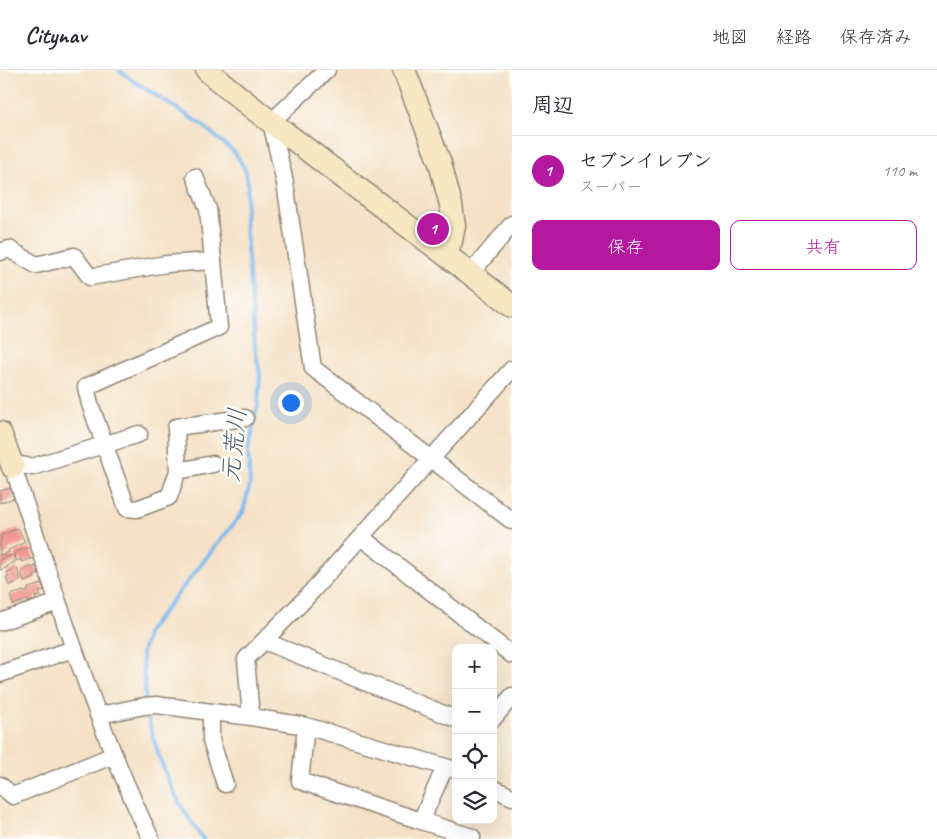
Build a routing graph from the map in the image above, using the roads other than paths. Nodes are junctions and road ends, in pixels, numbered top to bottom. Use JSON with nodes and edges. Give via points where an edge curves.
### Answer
{"nodes":[{"id":1,"x":207,"y":70,"type":"edge"},
{"id":2,"x":327,"y":70,"type":"edge"},
{"id":3,"x":404,"y":70,"type":"edge"},
{"id":4,"x":270,"y":122,"type":"junction"},
{"id":5,"x":195,"y":177,"type":"dead end"},
{"id":6,"x":512,"y":224,"type":"edge"},
{"id":7,"x":0,"y":252,"type":"edge"},
{"id":8,"x":445,"y":253,"type":"junction"},
{"id":9,"x":213,"y":261,"type":"junction"},
{"id":10,"x":471,"y":273,"type":"junction"},
{"id":11,"x":512,"y":306,"type":"edge"},
{"id":12,"x":512,"y":369,"type":"edge"},
{"id":13,"x":245,"y":418,"type":"dead end"},
{"id":14,"x":0,"y":434,"type":"edge"},
{"id":15,"x":139,"y":434,"type":"dead end"},
{"id":16,"x":105,"y":443,"type":"junction"},
{"id":17,"x":431,"y":459,"type":"junction"},
{"id":18,"x":213,"y":464,"type":"dead end"},
{"id":19,"x":13,"y":467,"type":"junction"},
{"id":20,"x":178,"y":471,"type":"junction"},
{"id":21,"x":512,"y":521,"type":"edge"},
{"id":22,"x":361,"y":537,"type":"junction"},
{"id":23,"x":58,"y":602,"type":"junction"},
{"id":24,"x":0,"y":622,"type":"edge"},
{"id":25,"x":264,"y":641,"type":"junction"},
{"id":26,"x":73,"y":649,"type":"junction"},
{"id":27,"x":512,"y":655,"type":"edge"},
{"id":28,"x":0,"y":674,"type":"edge"},
{"id":29,"x":512,"y":696,"type":"edge"},
{"id":30,"x":211,"y":712,"type":"junction"},
{"id":31,"x":497,"y":714,"type":"edge"},
{"id":32,"x":100,"y":715,"type":"junction"},
{"id":33,"x":251,"y":717,"type":"junction"},
{"id":34,"x":452,"y":717,"type":"edge"},
{"id":35,"x":306,"y":726,"type":"junction"},
{"id":36,"x":114,"y":754,"type":"junction"},
{"id":37,"x":452,"y":768,"type":"edge"},
{"id":38,"x":225,"y":784,"type":"dead end"},
{"id":39,"x":0,"y":785,"type":"edge"},
{"id":40,"x":497,"y":790,"type":"edge"},
{"id":41,"x":512,"y":797,"type":"edge"},
{"id":42,"x":421,"y":821,"type":"junction"},
{"id":43,"x":151,"y":839,"type":"edge"},
{"id":44,"x":471,"y":839,"type":"edge"}],
"edges":[{"from":1,"to":4,"type":"street"},
{"from":2,"to":4,"type":"street"},
{"from":3,"to":8,"type":"street","via":[[440,163],[451,205],[454,226]]},
{"from":4,"to":8,"type":"street"},
{"from":4,"to":17,"type":"street","via":[[285,183],[313,368]]},
{"from":5,"to":9,"type":"street","via":[[208,209]]},
{"from":6,"to":10,"type":"street"},
{"from":7,"to":9,"type":"street","via":[[9,249],[36,265],[74,256],[90,277],[166,264]]},
{"from":8,"to":10,"type":"street"},
{"from":9,"to":16,"type":"street","via":[[219,327],[86,387]]},
{"from":10,"to":11,"type":"street"},
{"from":12,"to":17,"type":"street"},
{"from":13,"to":20,"type":"street","via":[[176,428]]},
{"from":14,"to":19,"type":"street"},
{"from":15,"to":16,"type":"street"},
{"from":16,"to":19,"type":"street","via":[[32,467]]},
{"from":16,"to":20,"type":"street","via":[[127,508],[137,509],[169,497]]},
{"from":17,"to":21,"type":"street"},
{"from":17,"to":22,"type":"street"},
{"from":18,"to":20,"type":"street"},
{"from":19,"to":23,"type":"street"},
{"from":22,"to":25,"type":"street"},
{"from":22,"to":27,"type":"street"},
{"from":23,"to":24,"type":"street"},
{"from":23,"to":26,"type":"street"},
{"from":25,"to":33,"type":"street","via":[[246,659]]},
{"from":25,"to":34,"type":"street"},
{"from":26,"to":28,"type":"street"},
{"from":26,"to":32,"type":"street"},
{"from":29,"to":31,"type":"street"},
{"from":30,"to":32,"type":"street","via":[[150,706]]},
{"from":30,"to":33,"type":"street"},
{"from":30,"to":38,"type":"street","via":[[211,740]]},
{"from":32,"to":36,"type":"street"},
{"from":33,"to":35,"type":"street"},
{"from":35,"to":37,"type":"street"},
{"from":35,"to":42,"type":"street","via":[[300,781]]},
{"from":36,"to":39,"type":"street","via":[[13,796]]},
{"from":36,"to":43,"type":"street"},
{"from":37,"to":42,"type":"street"},
{"from":40,"to":41,"type":"street"},
{"from":42,"to":44,"type":"street"}]}
